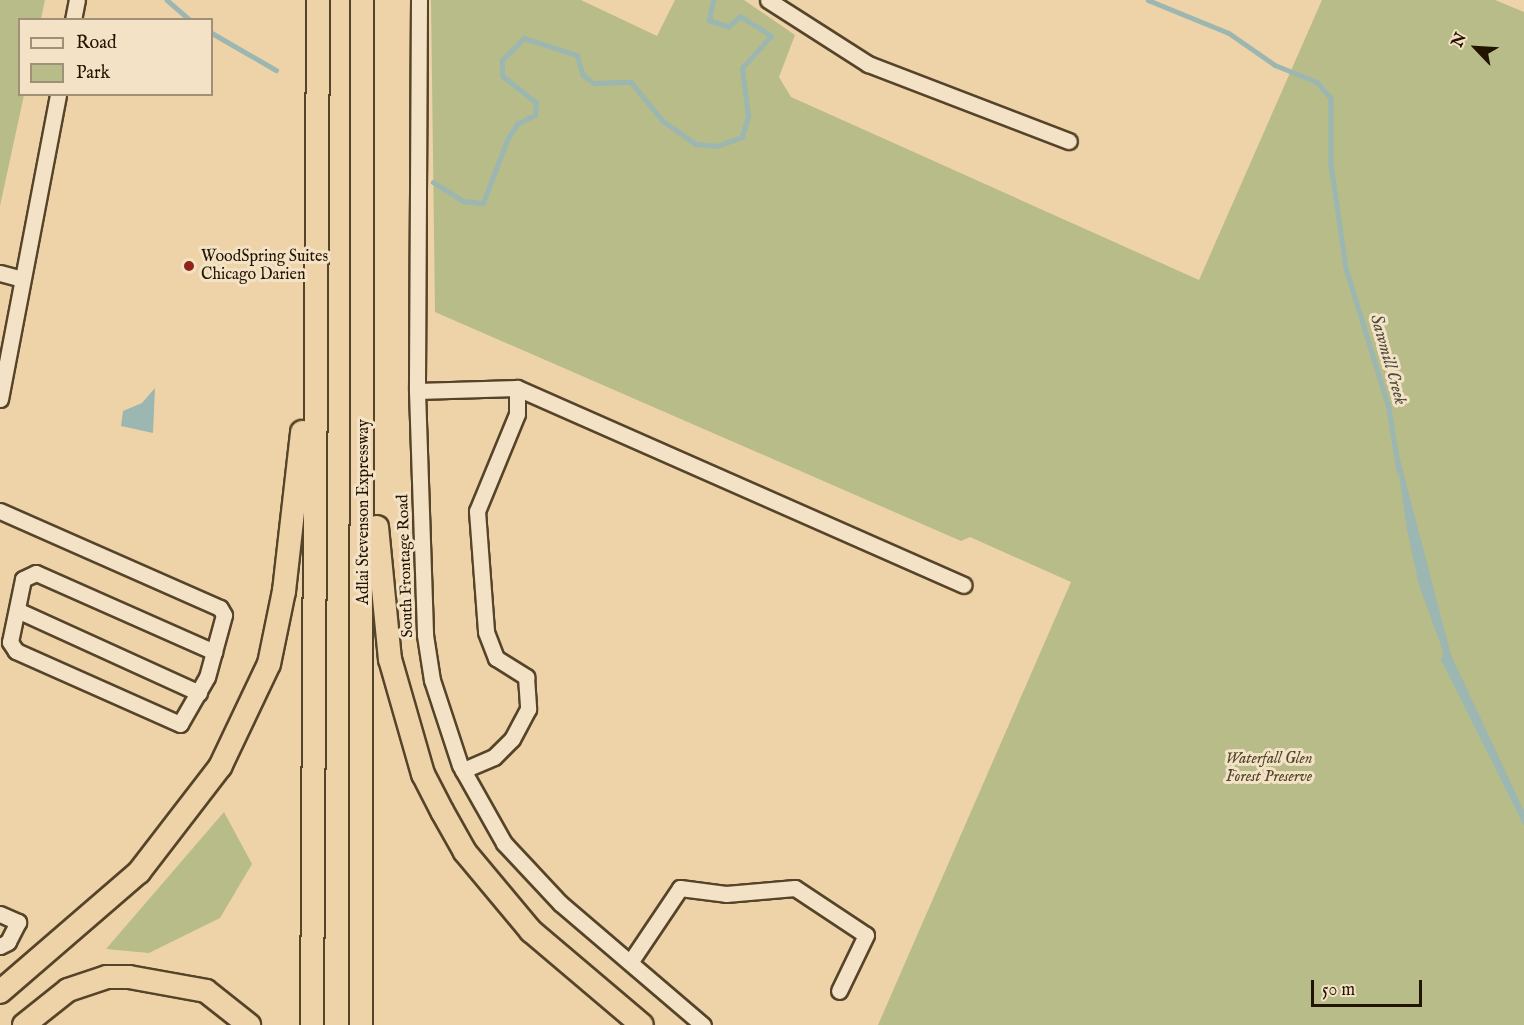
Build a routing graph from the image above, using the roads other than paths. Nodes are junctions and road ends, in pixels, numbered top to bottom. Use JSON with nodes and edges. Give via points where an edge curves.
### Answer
{"nodes":[{"id":1,"x":77,"y":0,"type":"edge"},
{"id":2,"x":318,"y":0,"type":"edge"},
{"id":3,"x":362,"y":0,"type":"edge"},
{"id":4,"x":419,"y":0,"type":"edge"},
{"id":5,"x":768,"y":0,"type":"edge"},
{"id":6,"x":73,"y":18,"type":"edge"},
{"id":7,"x":58,"y":96,"type":"edge"},
{"id":8,"x":1069,"y":141,"type":"dead end"},
{"id":9,"x":317,"y":248,"type":"junction"},
{"id":10,"x":0,"y":273,"type":"edge"},
{"id":11,"x":22,"y":279,"type":"junction"},
{"id":12,"x":365,"y":313,"type":"junction"},
{"id":13,"x":517,"y":388,"type":"junction"},
{"id":14,"x":417,"y":391,"type":"junction"},
{"id":15,"x":0,"y":399,"type":"edge"},
{"id":16,"x":0,"y":511,"type":"edge"},
{"id":17,"x":963,"y":585,"type":"dead end"},
{"id":18,"x":17,"y":610,"type":"junction"},
{"id":19,"x":214,"y":652,"type":"junction"},
{"id":20,"x":199,"y":693,"type":"junction"},
{"id":21,"x":463,"y":770,"type":"junction"},
{"id":22,"x":0,"y":914,"type":"edge"},
{"id":23,"x":0,"y":946,"type":"edge"},
{"id":24,"x":631,"y":961,"type":"junction"},
{"id":25,"x":839,"y":991,"type":"dead end"},
{"id":26,"x":0,"y":992,"type":"edge"},
{"id":27,"x":24,"y":1025,"type":"edge"},
{"id":28,"x":249,"y":1025,"type":"edge"},
{"id":29,"x":312,"y":1025,"type":"edge"},
{"id":30,"x":360,"y":1025,"type":"edge"},
{"id":31,"x":642,"y":1025,"type":"edge"},
{"id":32,"x":703,"y":1025,"type":"edge"}],
"edges":[{"from":1,"to":6,"type":"street"},
{"from":2,"to":9,"type":"highway"},
{"from":3,"to":12,"type":"highway","name":"Adlai Stevenson Expressway"},
{"from":4,"to":14,"type":"street","name":"South Frontage Road"},
{"from":5,"to":8,"type":"street","via":[[868,64]]},
{"from":7,"to":11,"type":"street"},
{"from":9,"to":26,"type":"highway","via":[[297,500],[269,664],[220,767],[163,846],[96,915]]},
{"from":9,"to":29,"type":"highway"},
{"from":10,"to":11,"type":"street"},
{"from":11,"to":15,"type":"street"},
{"from":12,"to":30,"type":"highway","name":"Adlai Stevenson Expressway"},
{"from":12,"to":31,"type":"highway","via":[[382,606],[390,660],[423,774],[465,852],[495,890],[531,931]]},
{"from":13,"to":14,"type":"street"},
{"from":13,"to":17,"type":"street"},
{"from":13,"to":21,"type":"street","via":[[517,414],[477,511],[486,632],[496,658],[526,677],[528,709],[512,739],[494,757]]},
{"from":14,"to":21,"type":"street","name":"South Frontage Road","via":[[425,635],[432,680]]},
{"from":16,"to":19,"type":"street","via":[[220,608],[224,615]]},
{"from":18,"to":19,"type":"street","via":[[23,579],[36,573]]},
{"from":18,"to":20,"type":"street"},
{"from":18,"to":20,"type":"street","via":[[10,642],[15,651],[180,724]]},
{"from":19,"to":20,"type":"street"},
{"from":21,"to":24,"type":"street","name":"South Frontage Road","via":[[504,843],[560,903]]},
{"from":22,"to":23,"type":"street","via":[[18,922]]},
{"from":24,"to":25,"type":"street","via":[[680,888],[726,894],[795,888],[866,935]]},
{"from":24,"to":32,"type":"street","name":"South Frontage Road"},
{"from":27,"to":28,"type":"highway","via":[[68,990],[107,977],[129,977],[206,991]]}]}
